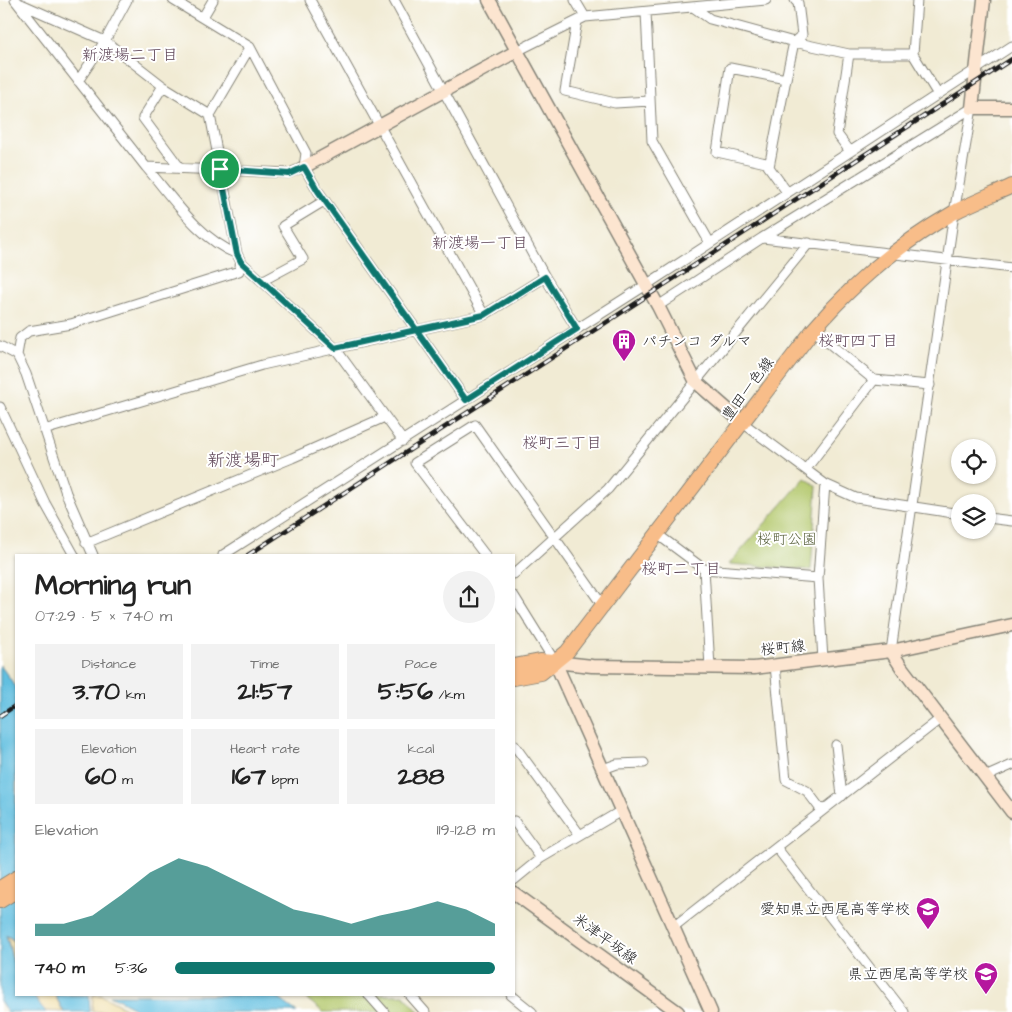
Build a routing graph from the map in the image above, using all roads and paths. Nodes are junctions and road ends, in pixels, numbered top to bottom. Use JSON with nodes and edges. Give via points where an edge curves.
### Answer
{"nodes":[{"id":1,"x":127,"y":0,"type":"edge"},
{"id":2,"x":174,"y":0,"type":"edge"},
{"id":3,"x":213,"y":0,"type":"edge"},
{"id":4,"x":310,"y":0,"type":"edge"},
{"id":5,"x":394,"y":0,"type":"edge"},
{"id":6,"x":489,"y":0,"type":"edge"},
{"id":7,"x":576,"y":0,"type":"edge"},
{"id":8,"x":766,"y":0,"type":"edge"},
{"id":9,"x":796,"y":0,"type":"edge"},
{"id":10,"x":917,"y":0,"type":"edge"},
{"id":11,"x":984,"y":0,"type":"edge"},
{"id":12,"x":17,"y":1,"type":"edge"},
{"id":13,"x":693,"y":7,"type":"junction"},
{"id":14,"x":646,"y":12,"type":"junction"},
{"id":15,"x":203,"y":17,"type":"junction"},
{"id":16,"x":581,"y":19,"type":"junction"},
{"id":17,"x":105,"y":41,"type":"junction"},
{"id":18,"x":794,"y":42,"type":"junction"},
{"id":19,"x":1012,"y":46,"type":"edge"},
{"id":20,"x":250,"y":47,"type":"junction"},
{"id":21,"x":518,"y":51,"type":"junction"},
{"id":22,"x":849,"y":54,"type":"junction"},
{"id":23,"x":913,"y":54,"type":"junction"},
{"id":24,"x":976,"y":69,"type":"junction"},
{"id":25,"x":786,"y":79,"type":"junction"},
{"id":26,"x":78,"y":81,"type":"junction"},
{"id":27,"x":163,"y":86,"type":"junction"},
{"id":28,"x":443,"y":92,"type":"junction"},
{"id":29,"x":937,"y":93,"type":"junction"},
{"id":30,"x":650,"y":101,"type":"junction"},
{"id":31,"x":972,"y":108,"type":"junction"},
{"id":32,"x":1012,"y":108,"type":"edge"},
{"id":33,"x":210,"y":114,"type":"junction"},
{"id":34,"x":380,"y":127,"type":"junction"},
{"id":35,"x":849,"y":150,"type":"junction"},
{"id":36,"x":146,"y":167,"type":"junction"},
{"id":37,"x":304,"y":167,"type":"junction"},
{"id":38,"x":769,"y":167,"type":"junction"},
{"id":39,"x":180,"y":168,"type":"junction"},
{"id":40,"x":220,"y":169,"type":"junction"},
{"id":41,"x":1012,"y":186,"type":"edge"},
{"id":42,"x":787,"y":192,"type":"junction"},
{"id":43,"x":324,"y":201,"type":"junction"},
{"id":44,"x":954,"y":213,"type":"junction"},
{"id":45,"x":762,"y":238,"type":"junction"},
{"id":46,"x":710,"y":243,"type":"junction"},
{"id":47,"x":809,"y":243,"type":"junction"},
{"id":48,"x":892,"y":255,"type":"junction"},
{"id":49,"x":239,"y":258,"type":"junction"},
{"id":50,"x":947,"y":260,"type":"junction"},
{"id":51,"x":1012,"y":268,"type":"edge"},
{"id":52,"x":545,"y":277,"type":"junction"},
{"id":53,"x":262,"y":281,"type":"junction"},
{"id":54,"x":646,"y":285,"type":"junction"},
{"id":55,"x":658,"y":306,"type":"junction"},
{"id":56,"x":484,"y":315,"type":"junction"},
{"id":57,"x":577,"y":329,"type":"junction"},
{"id":58,"x":813,"y":330,"type":"junction"},
{"id":59,"x":415,"y":331,"type":"junction"},
{"id":60,"x":0,"y":346,"type":"edge"},
{"id":61,"x":335,"y":348,"type":"junction"},
{"id":62,"x":17,"y":355,"type":"junction"},
{"id":63,"x":874,"y":380,"type":"junction"},
{"id":64,"x":696,"y":382,"type":"junction"},
{"id":65,"x":930,"y":385,"type":"junction"},
{"id":66,"x":466,"y":400,"type":"junction"},
{"id":67,"x":0,"y":407,"type":"edge"},
{"id":68,"x":385,"y":417,"type":"junction"},
{"id":69,"x":743,"y":423,"type":"junction"},
{"id":70,"x":44,"y":430,"type":"junction"},
{"id":71,"x":403,"y":441,"type":"junction"},
{"id":72,"x":806,"y":470,"type":"junction"},
{"id":73,"x":825,"y":484,"type":"junction"},
{"id":74,"x":913,"y":506,"type":"junction"},
{"id":75,"x":951,"y":512,"type":"edge"},
{"id":76,"x":996,"y":520,"type":"edge"},
{"id":77,"x":1011,"y":524,"type":"edge"},
{"id":78,"x":657,"y":534,"type":"junction"},
{"id":79,"x":554,"y":538,"type":"junction"},
{"id":80,"x":86,"y":543,"type":"junction"},
{"id":81,"x":73,"y":554,"type":"edge"},
{"id":82,"x":93,"y":554,"type":"edge"},
{"id":83,"x":225,"y":554,"type":"edge"},
{"id":84,"x":484,"y":554,"type":"edge"},
{"id":85,"x":704,"y":569,"type":"junction"},
{"id":86,"x":515,"y":573,"type":"edge"},
{"id":87,"x":818,"y":578,"type":"junction"},
{"id":88,"x":515,"y":598,"type":"edge"},
{"id":89,"x":602,"y":606,"type":"junction"},
{"id":90,"x":1012,"y":625,"type":"edge"},
{"id":91,"x":891,"y":651,"type":"junction"},
{"id":92,"x":824,"y":660,"type":"junction"},
{"id":93,"x":555,"y":662,"type":"junction"},
{"id":94,"x":775,"y":665,"type":"junction"},
{"id":95,"x":515,"y":666,"type":"edge"},
{"id":96,"x":710,"y":667,"type":"junction"},
{"id":97,"x":515,"y":678,"type":"edge"},
{"id":98,"x":940,"y":719,"type":"junction"},
{"id":99,"x":836,"y":745,"type":"dead end"},
{"id":100,"x":515,"y":746,"type":"edge"},
{"id":101,"x":644,"y":763,"type":"dead end"},
{"id":102,"x":1012,"y":765,"type":"edge"},
{"id":103,"x":603,"y":769,"type":"junction"},
{"id":104,"x":985,"y":777,"type":"junction"},
{"id":105,"x":842,"y":796,"type":"junction"},
{"id":106,"x":621,"y":811,"type":"junction"},
{"id":107,"x":822,"y":811,"type":"junction"},
{"id":108,"x":1012,"y":812,"type":"edge"},
{"id":109,"x":515,"y":822,"type":"edge"},
{"id":110,"x":580,"y":835,"type":"junction"},
{"id":111,"x":776,"y":847,"type":"junction"},
{"id":112,"x":541,"y":858,"type":"junction"},
{"id":113,"x":15,"y":879,"type":"edge"},
{"id":114,"x":515,"y":879,"type":"edge"},
{"id":115,"x":0,"y":888,"type":"edge"},
{"id":116,"x":15,"y":892,"type":"edge"},
{"id":117,"x":515,"y":894,"type":"edge"},
{"id":118,"x":0,"y":901,"type":"edge"},
{"id":119,"x":672,"y":928,"type":"junction"},
{"id":120,"x":370,"y":996,"type":"edge"},
{"id":121,"x":411,"y":996,"type":"edge"},
{"id":122,"x":511,"y":996,"type":"edge"},
{"id":123,"x":384,"y":1012,"type":"edge"},
{"id":124,"x":425,"y":1012,"type":"edge"},
{"id":125,"x":532,"y":1012,"type":"edge"},
{"id":126,"x":678,"y":1012,"type":"edge"},
{"id":127,"x":711,"y":1012,"type":"edge"},
{"id":128,"x":904,"y":1012,"type":"edge"}],
"edges":[{"from":1,"to":17,"type":"street"},
{"from":2,"to":15,"type":"street"},
{"from":3,"to":15,"type":"street"},
{"from":4,"to":34,"type":"street"},
{"from":5,"to":28,"type":"street"},
{"from":6,"to":21,"type":"street"},
{"from":7,"to":16,"type":"street"},
{"from":8,"to":13,"type":"street"},
{"from":9,"to":18,"type":"street","via":[[802,36]]},
{"from":10,"to":23,"type":"street"},
{"from":11,"to":24,"type":"street"},
{"from":12,"to":17,"type":"street"},
{"from":12,"to":26,"type":"street"},
{"from":13,"to":14,"type":"street"},
{"from":13,"to":18,"type":"street","via":[[710,19]]},
{"from":14,"to":16,"type":"street"},
{"from":14,"to":30,"type":"street"},
{"from":15,"to":20,"type":"street"},
{"from":16,"to":21,"type":"street"},
{"from":16,"to":30,"type":"street","via":[[565,91],[615,103]]},
{"from":17,"to":26,"type":"street"},
{"from":17,"to":27,"type":"street"},
{"from":18,"to":22,"type":"street"},
{"from":18,"to":25,"type":"street"},
{"from":19,"to":24,"type":"street"},
{"from":20,"to":33,"type":"street"},
{"from":20,"to":37,"type":"street","via":[[306,153]]},
{"from":21,"to":28,"type":"street"},
{"from":21,"to":54,"type":"street"},
{"from":22,"to":23,"type":"street"},
{"from":22,"to":35,"type":"street","via":[[837,134]]},
{"from":23,"to":29,"type":"street"},
{"from":24,"to":29,"type":"street"},
{"from":24,"to":31,"type":"street"},
{"from":25,"to":38,"type":"street"},
{"from":25,"to":38,"type":"street","via":[[730,68],[718,152],[766,163]]},
{"from":26,"to":36,"type":"street"},
{"from":27,"to":33,"type":"street"},
{"from":27,"to":39,"type":"street","via":[[143,118]]},
{"from":28,"to":34,"type":"street"},
{"from":28,"to":52,"type":"street"},
{"from":29,"to":35,"type":"street"},
{"from":30,"to":46,"type":"street","via":[[652,141]]},
{"from":31,"to":32,"type":"street"},
{"from":31,"to":44,"type":"street"},
{"from":31,"to":45,"type":"street"},
{"from":33,"to":40,"type":"street"},
{"from":34,"to":37,"type":"street"},
{"from":34,"to":56,"type":"street"},
{"from":35,"to":42,"type":"street"},
{"from":36,"to":39,"type":"street"},
{"from":36,"to":49,"type":"street","via":[[199,228]]},
{"from":37,"to":40,"type":"street","via":[[289,174]]},
{"from":37,"to":43,"type":"street"},
{"from":38,"to":42,"type":"street"},
{"from":39,"to":40,"type":"street"},
{"from":40,"to":49,"type":"street"},
{"from":41,"to":44,"type":"main road","name":"豊田一色線"},
{"from":42,"to":46,"type":"street"},
{"from":43,"to":53,"type":"street","via":[[283,226],[303,259]]},
{"from":43,"to":59,"type":"street"},
{"from":44,"to":48,"type":"main road","name":"豊田一色線"},
{"from":44,"to":50,"type":"street"},
{"from":45,"to":47,"type":"street"},
{"from":45,"to":55,"type":"street"},
{"from":46,"to":54,"type":"street"},
{"from":47,"to":48,"type":"street"},
{"from":47,"to":64,"type":"street"},
{"from":48,"to":50,"type":"street"},
{"from":48,"to":58,"type":"main road","name":"豊田一色線","via":[[867,273]]},
{"from":49,"to":53,"type":"street"},
{"from":49,"to":62,"type":"street","via":[[239,271],[120,310],[71,324],[29,331],[20,338]]},
{"from":50,"to":51,"type":"street"},
{"from":50,"to":65,"type":"street"},
{"from":52,"to":56,"type":"street"},
{"from":52,"to":57,"type":"street"},
{"from":53,"to":61,"type":"street"},
{"from":54,"to":55,"type":"street"},
{"from":54,"to":57,"type":"street"},
{"from":55,"to":64,"type":"street"},
{"from":56,"to":59,"type":"street"},
{"from":57,"to":66,"type":"street"},
{"from":58,"to":63,"type":"street"},
{"from":58,"to":69,"type":"main road","name":"豊田一色線"},
{"from":59,"to":61,"type":"street"},
{"from":59,"to":66,"type":"street"},
{"from":60,"to":62,"type":"street"},
{"from":61,"to":68,"type":"street"},
{"from":61,"to":70,"type":"street","via":[[204,381]]},
{"from":62,"to":70,"type":"street"},
{"from":63,"to":65,"type":"street"},
{"from":63,"to":72,"type":"street"},
{"from":64,"to":69,"type":"street"},
{"from":64,"to":79,"type":"street","via":[[608,489]]},
{"from":65,"to":74,"type":"street"},
{"from":66,"to":71,"type":"street"},
{"from":67,"to":81,"type":"street","via":[[41,495]]},
{"from":68,"to":71,"type":"street"},
{"from":68,"to":80,"type":"street"},
{"from":69,"to":72,"type":"street"},
{"from":69,"to":78,"type":"main road","name":"豊田一色線"},
{"from":70,"to":80,"type":"street"},
{"from":71,"to":83,"type":"street"},
{"from":72,"to":73,"type":"street"},
{"from":73,"to":74,"type":"street","via":[[856,498]]},
{"from":73,"to":87,"type":"street"},
{"from":74,"to":75,"type":"street"},
{"from":74,"to":91,"type":"street"},
{"from":76,"to":77,"type":"street"},
{"from":78,"to":85,"type":"street"},
{"from":78,"to":89,"type":"main road","name":"豊田一色線"},
{"from":79,"to":84,"type":"street","via":[[476,425],[415,463]]},
{"from":79,"to":86,"type":"street"},
{"from":79,"to":89,"type":"street"},
{"from":80,"to":82,"type":"street"},
{"from":85,"to":87,"type":"street"},
{"from":85,"to":96,"type":"street"},
{"from":87,"to":92,"type":"street"},
{"from":88,"to":93,"type":"street"},
{"from":89,"to":93,"type":"main road","name":"豊田一色線","via":[[567,652]]},
{"from":90,"to":91,"type":"street","name":"桜町線"},
{"from":91,"to":92,"type":"street","name":"桜町線"},
{"from":91,"to":98,"type":"street"},
{"from":92,"to":94,"type":"street","name":"桜町線"},
{"from":93,"to":95,"type":"main road"},
{"from":93,"to":96,"type":"street","name":"桜町線","via":[[592,666]]},
{"from":93,"to":97,"type":"main road","name":"豊田一色線","via":[[541,672]]},
{"from":93,"to":103,"type":"street"},
{"from":94,"to":96,"type":"street","name":"桜町線"},
{"from":94,"to":107,"type":"street","via":[[786,780],[807,791]]},
{"from":98,"to":104,"type":"street"},
{"from":98,"to":105,"type":"street"},
{"from":99,"to":105,"type":"street"},
{"from":100,"to":110,"type":"street"},
{"from":101,"to":103,"type":"street","via":[[617,764]]},
{"from":102,"to":104,"type":"street"},
{"from":103,"to":106,"type":"street"},
{"from":104,"to":108,"type":"street"},
{"from":105,"to":107,"type":"street"},
{"from":106,"to":110,"type":"street"},
{"from":106,"to":119,"type":"street"},
{"from":107,"to":111,"type":"street"},
{"from":109,"to":112,"type":"street"},
{"from":110,"to":112,"type":"street"},
{"from":111,"to":119,"type":"street"},
{"from":111,"to":128,"type":"street"},
{"from":112,"to":114,"type":"street"},
{"from":113,"to":115,"type":"main road"},
{"from":116,"to":118,"type":"main road"},
{"from":117,"to":126,"type":"street","name":"米津平坂線"},
{"from":119,"to":127,"type":"street"},
{"from":120,"to":123,"type":"street"},
{"from":121,"to":124,"type":"street"},
{"from":122,"to":125,"type":"street"}]}
